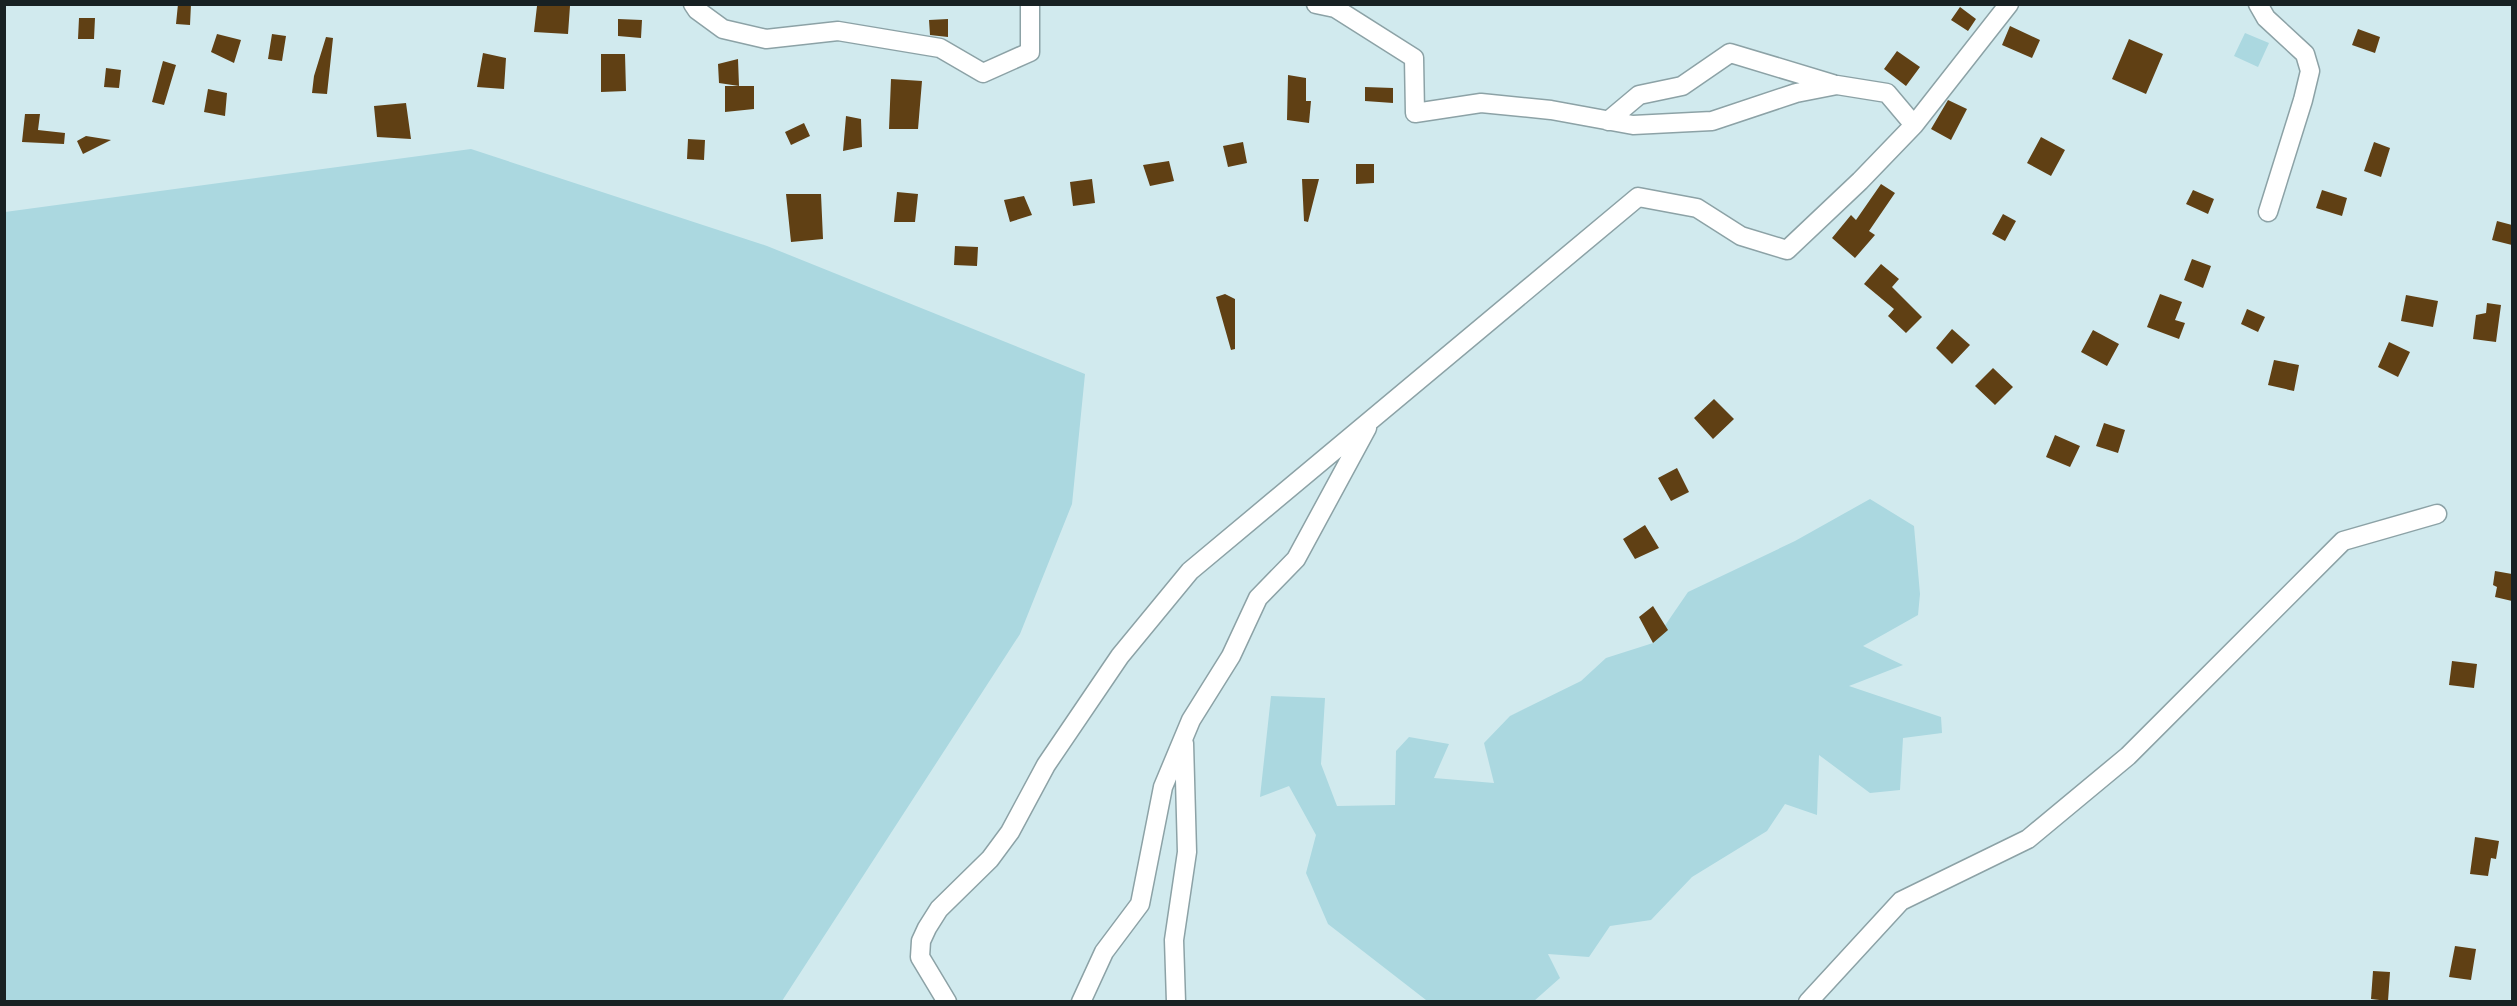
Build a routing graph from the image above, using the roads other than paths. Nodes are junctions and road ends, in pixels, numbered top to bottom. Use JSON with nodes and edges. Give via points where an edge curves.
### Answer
{"nodes":[{"id":1,"x":693,"y":4,"type":"edge"},
{"id":2,"x":1030,"y":4,"type":"edge"},
{"id":3,"x":1316,"y":4,"type":"edge"},
{"id":4,"x":2009,"y":4,"type":"edge"},
{"id":5,"x":2258,"y":4,"type":"edge"},
{"id":6,"x":1837,"y":85,"type":"junction"},
{"id":7,"x":1608,"y":121,"type":"junction"},
{"id":8,"x":1914,"y":125,"type":"junction"},
{"id":9,"x":2268,"y":212,"type":"dead end"},
{"id":10,"x":1372,"y":419,"type":"junction"},
{"id":11,"x":2437,"y":514,"type":"dead end"},
{"id":12,"x":1184,"y":738,"type":"junction"},
{"id":13,"x":947,"y":1002,"type":"edge"},
{"id":14,"x":1081,"y":1002,"type":"edge"},
{"id":15,"x":1176,"y":1002,"type":"edge"},
{"id":16,"x":1808,"y":1002,"type":"edge"}],
"edges":[{"from":1,"to":2,"type":"street","via":[[723,29],[766,39],[838,31],[940,48],[983,73],[1030,52]]},
{"from":3,"to":7,"type":"street","via":[[1335,8],[1414,58],[1415,113],[1481,103]]},
{"from":4,"to":8,"type":"street"},
{"from":5,"to":9,"type":"street","via":[[2266,18],[2305,54],[2310,71]]},
{"from":6,"to":7,"type":"street","via":[[1796,93],[1712,121],[1633,125]]},
{"from":6,"to":7,"type":"street","via":[[1730,53],[1682,86],[1639,95]]},
{"from":6,"to":8,"type":"street","via":[[1887,93]]},
{"from":8,"to":10,"type":"street","via":[[1787,250],[1741,236],[1697,208],[1638,197]]},
{"from":10,"to":12,"type":"street","via":[[1296,559],[1258,598],[1231,656]]},
{"from":10,"to":13,"type":"street","via":[[1190,571],[1120,656],[1046,765],[1010,831],[990,859],[939,909],[927,928],[920,957]]},
{"from":11,"to":16,"type":"street","via":[[2343,541],[2128,756],[2028,839],[1901,901]]},
{"from":12,"to":14,"type":"street","via":[[1163,787],[1140,904],[1104,951]]},
{"from":12,"to":15,"type":"street","via":[[1187,852],[1174,940]]}]}
